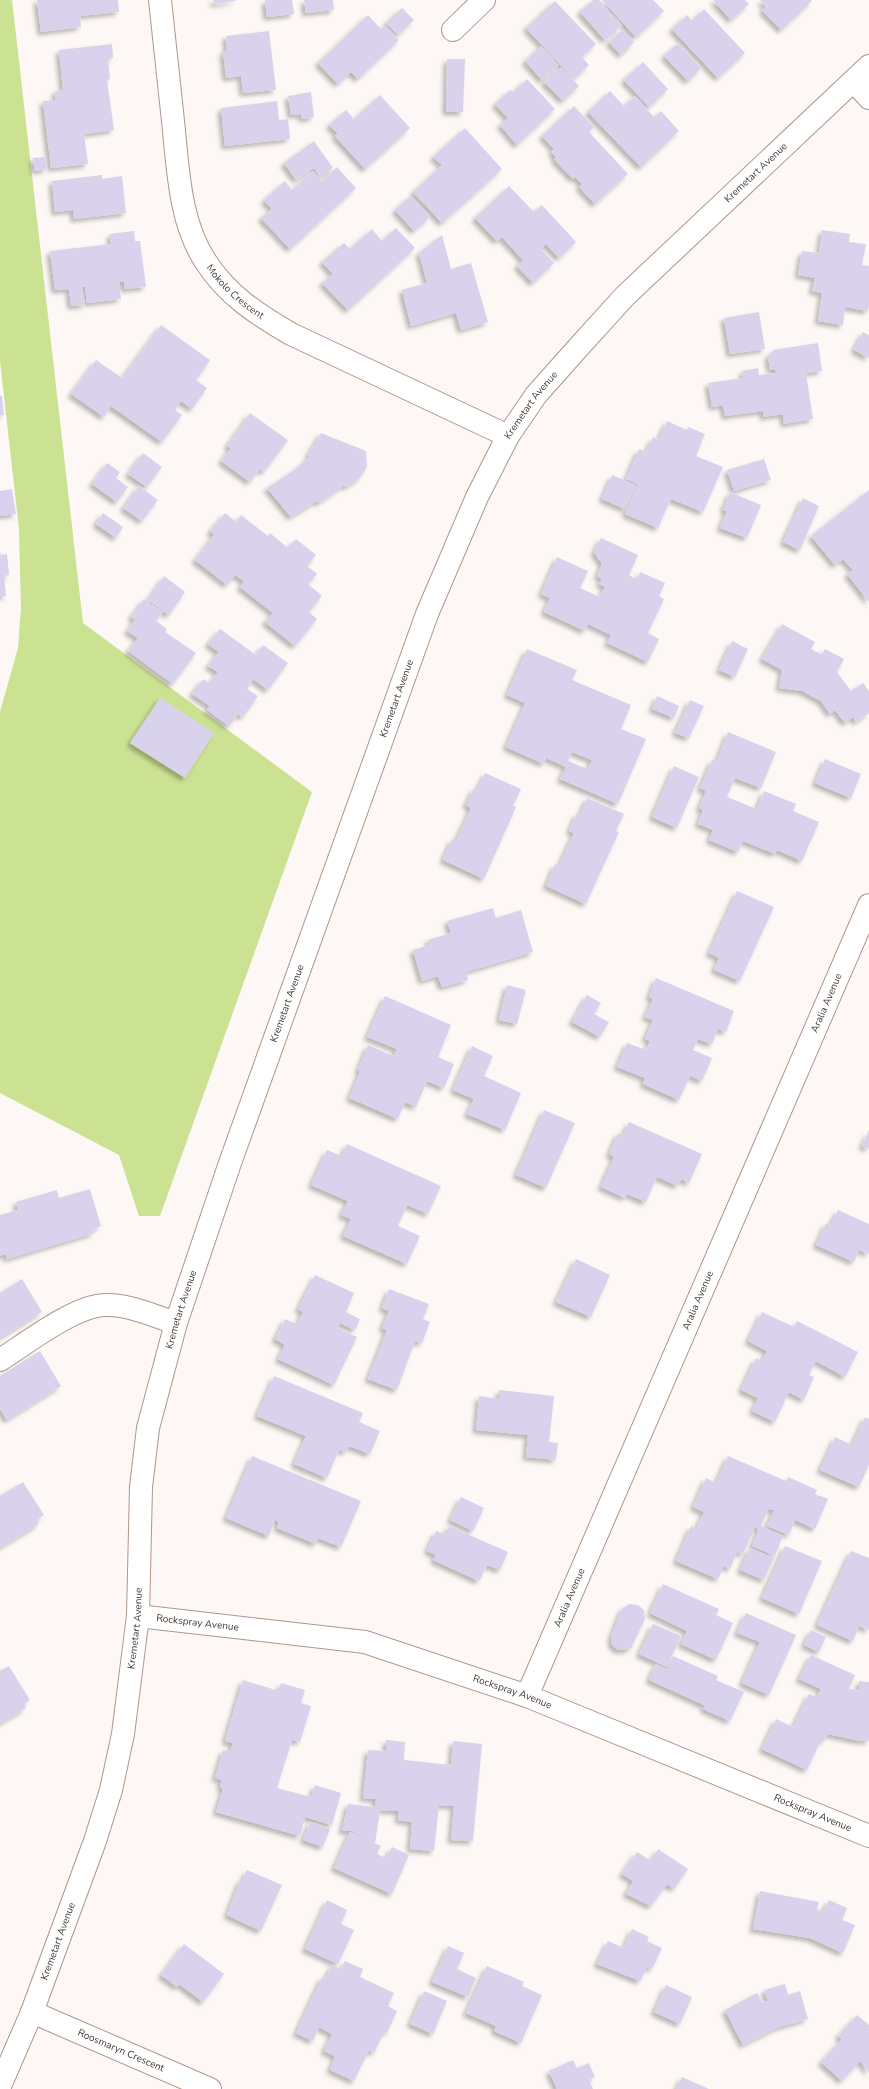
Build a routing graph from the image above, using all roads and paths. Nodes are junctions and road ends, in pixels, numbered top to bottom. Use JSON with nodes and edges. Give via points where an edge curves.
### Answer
{"nodes":[{"id":1,"x":160,"y":0,"type":"edge"},
{"id":2,"x":484,"y":0,"type":"edge"},
{"id":3,"x":453,"y":30,"type":"dead end"},
{"id":4,"x":862,"y":74,"type":"edge"},
{"id":5,"x":869,"y":98,"type":"edge"},
{"id":6,"x":508,"y":436,"type":"junction"},
{"id":7,"x":869,"y":905,"type":"edge"},
{"id":8,"x":176,"y":1323,"type":"junction"},
{"id":9,"x":0,"y":1360,"type":"edge"},
{"id":10,"x":138,"y":1616,"type":"junction"},
{"id":11,"x":527,"y":1696,"type":"junction"},
{"id":12,"x":869,"y":1836,"type":"edge"},
{"id":13,"x":32,"y":2012,"type":"junction"},
{"id":14,"x":4,"y":2063,"type":"edge"},
{"id":15,"x":0,"y":2086,"type":"edge"},
{"id":16,"x":210,"y":2089,"type":"edge"}],
"edges":[{"from":1,"to":6,"type":"street","name":"Mokolo Crescent","via":[[184,206],[193,236],[205,261],[220,281],[238,299],[291,334]]},
{"from":2,"to":3,"type":"street"},
{"from":4,"to":5,"type":"street"},
{"from":4,"to":6,"type":"street","name":"Kremetart Avenue","via":[[625,296],[536,395]]},
{"from":6,"to":8,"type":"street","name":"Kremetart Avenue","via":[[477,497],[427,614],[230,1163]]},
{"from":7,"to":11,"type":"street","name":"Aralia Avenue"},
{"from":8,"to":9,"type":"street","via":[[124,1307],[105,1305],[85,1309]]},
{"from":8,"to":10,"type":"street","name":"Kremetart Avenue","via":[[148,1428],[141,1487]]},
{"from":10,"to":11,"type":"street","name":"Rockspray Avenue","via":[[365,1642]]},
{"from":10,"to":13,"type":"street","name":"Kremetart Avenue","via":[[123,1734],[111,1790],[95,1841]]},
{"from":11,"to":12,"type":"street","name":"Rockspray Avenue"},
{"from":13,"to":14,"type":"street","name":"Kremetart Avenue"},
{"from":13,"to":16,"type":"street","name":"Roosmaryn Crescent"},
{"from":14,"to":15,"type":"street","name":"Kremetart Avenue"}]}
